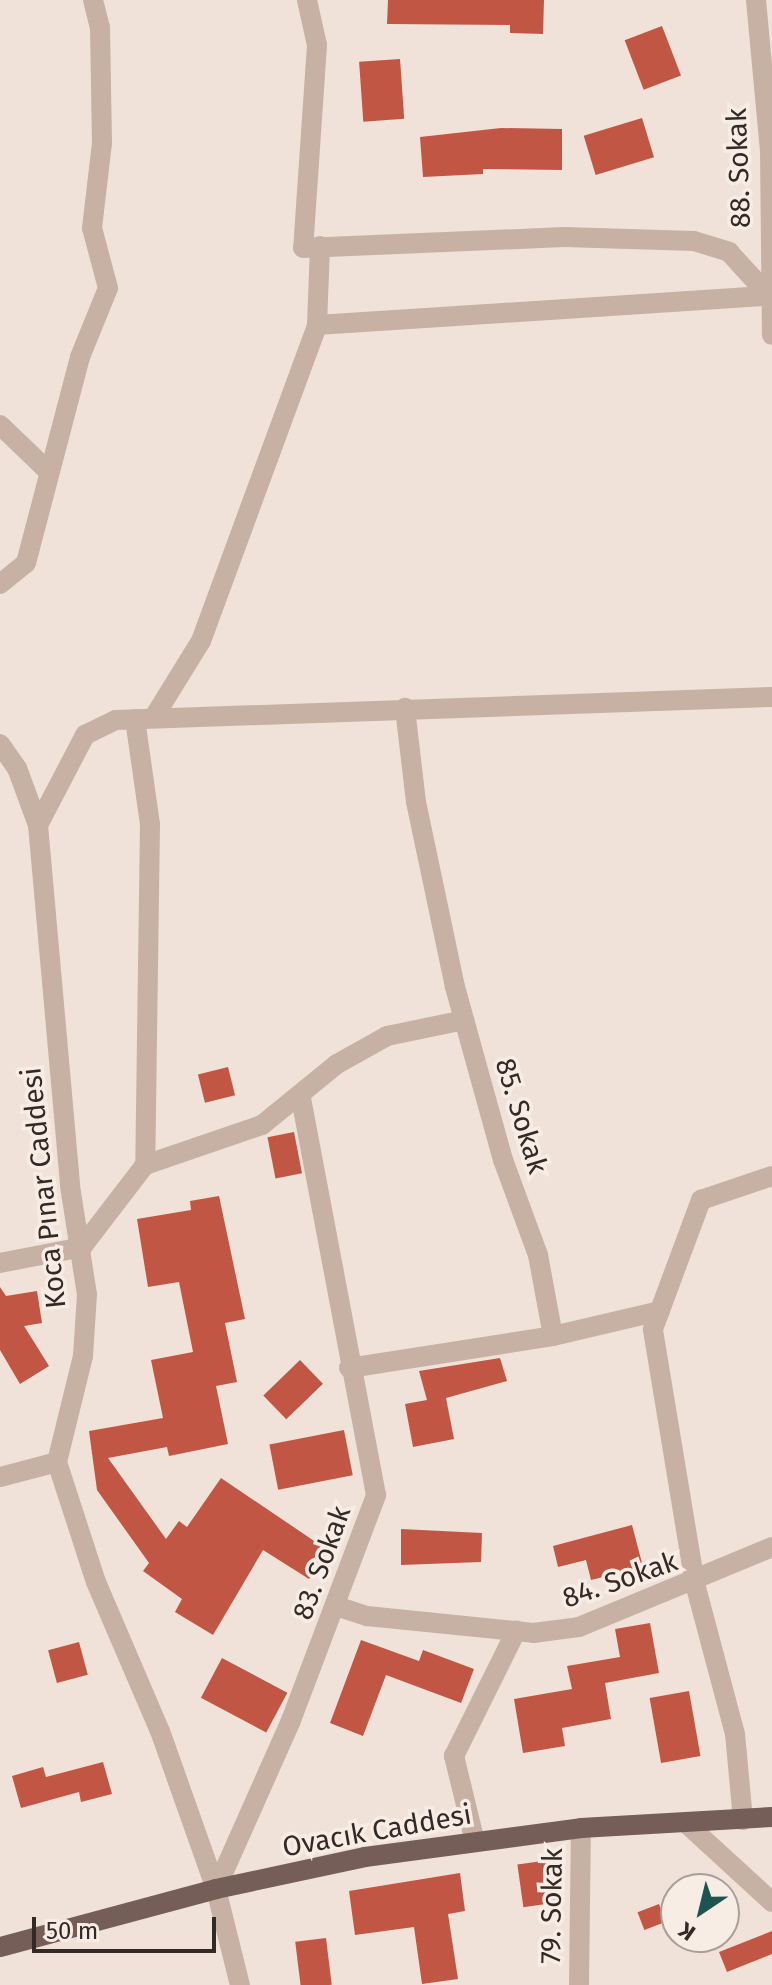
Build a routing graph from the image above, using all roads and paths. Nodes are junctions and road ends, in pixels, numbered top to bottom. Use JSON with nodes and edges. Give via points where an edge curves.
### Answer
{"nodes":[{"id":1,"x":93,"y":0,"type":"edge"},
{"id":2,"x":307,"y":0,"type":"edge"},
{"id":3,"x":756,"y":0,"type":"edge"},
{"id":4,"x":771,"y":150,"type":"edge"},
{"id":5,"x":320,"y":246,"type":"junction"},
{"id":6,"x":769,"y":296,"type":"junction"},
{"id":7,"x":317,"y":325,"type":"junction"},
{"id":8,"x":772,"y":335,"type":"edge"},
{"id":9,"x":0,"y":425,"type":"edge"},
{"id":10,"x":49,"y":472,"type":"junction"},
{"id":11,"x":0,"y":584,"type":"edge"},
{"id":12,"x":772,"y":697,"type":"edge"},
{"id":13,"x":405,"y":708,"type":"junction"},
{"id":14,"x":145,"y":718,"type":"junction"},
{"id":15,"x":0,"y":744,"type":"edge"},
{"id":16,"x":38,"y":825,"type":"junction"},
{"id":17,"x":464,"y":1020,"type":"junction"},
{"id":18,"x":301,"y":1098,"type":"junction"},
{"id":19,"x":145,"y":1165,"type":"junction"},
{"id":20,"x":772,"y":1176,"type":"edge"},
{"id":21,"x":82,"y":1247,"type":"junction"},
{"id":22,"x":0,"y":1263,"type":"edge"},
{"id":23,"x":660,"y":1311,"type":"junction"},
{"id":24,"x":553,"y":1336,"type":"junction"},
{"id":25,"x":349,"y":1368,"type":"junction"},
{"id":26,"x":57,"y":1462,"type":"junction"},
{"id":27,"x":0,"y":1477,"type":"edge"},
{"id":28,"x":772,"y":1547,"type":"edge"},
{"id":29,"x":695,"y":1584,"type":"junction"},
{"id":30,"x":336,"y":1606,"type":"junction"},
{"id":31,"x":516,"y":1631,"type":"junction"},
{"id":32,"x":772,"y":1817,"type":"edge"},
{"id":33,"x":743,"y":1820,"type":"junction"},
{"id":34,"x":688,"y":1825,"type":"junction"},
{"id":35,"x":581,"y":1828,"type":"junction"},
{"id":36,"x":475,"y":1842,"type":"junction"},
{"id":37,"x":216,"y":1889,"type":"junction"},
{"id":38,"x":772,"y":1902,"type":"edge"},
{"id":39,"x":0,"y":1947,"type":"edge"},
{"id":40,"x":240,"y":1985,"type":"edge"},
{"id":41,"x":579,"y":1985,"type":"edge"}],
"edges":[{"from":1,"to":10,"type":"street","via":[[100,28],[102,143],[92,228],[108,288],[80,357]]},
{"from":2,"to":5,"type":"street","via":[[317,45],[303,248]]},
{"from":3,"to":4,"type":"street","name":"88. Sokak"},
{"from":4,"to":6,"type":"street","name":"88. Sokak"},
{"from":5,"to":6,"type":"street","via":[[564,237],[694,241],[729,252]]},
{"from":5,"to":7,"type":"street"},
{"from":6,"to":7,"type":"street"},
{"from":6,"to":8,"type":"street","name":"88. Sokak"},
{"from":7,"to":14,"type":"street","via":[[201,641]]},
{"from":9,"to":10,"type":"street"},
{"from":10,"to":11,"type":"street","via":[[26,563]]},
{"from":12,"to":13,"type":"street"},
{"from":13,"to":14,"type":"street"},
{"from":13,"to":17,"type":"street","name":"85. Sokak","via":[[416,802]]},
{"from":14,"to":16,"type":"street","via":[[85,735]]},
{"from":14,"to":19,"type":"street","via":[[150,824]]},
{"from":15,"to":16,"type":"street","name":"Koca Pınar Caddesi","via":[[17,768]]},
{"from":16,"to":21,"type":"street","name":"Koca Pınar Caddesi","via":[[70,1186]]},
{"from":17,"to":18,"type":"street","via":[[387,1036],[337,1064]]},
{"from":17,"to":24,"type":"street","name":"85. Sokak","via":[[538,1255]]},
{"from":18,"to":19,"type":"street","via":[[262,1125]]},
{"from":18,"to":25,"type":"street","name":"83. Sokak"},
{"from":19,"to":21,"type":"street"},
{"from":20,"to":23,"type":"street","via":[[701,1200]]},
{"from":21,"to":22,"type":"street"},
{"from":21,"to":26,"type":"street","name":"Koca Pınar Caddesi","via":[[87,1294],[83,1356]]},
{"from":23,"to":24,"type":"street"},
{"from":23,"to":29,"type":"street","via":[[653,1329]]},
{"from":24,"to":25,"type":"street"},
{"from":25,"to":30,"type":"street","name":"83. Sokak","via":[[376,1495]]},
{"from":26,"to":27,"type":"street"},
{"from":26,"to":37,"type":"street","via":[[96,1582],[160,1731]]},
{"from":28,"to":29,"type":"street","name":"84. Sokak"},
{"from":29,"to":31,"type":"street","name":"84. Sokak","via":[[579,1627]]},
{"from":29,"to":33,"type":"street","via":[[735,1734]]},
{"from":30,"to":31,"type":"street","name":"84. Sokak","via":[[367,1616]]},
{"from":30,"to":37,"type":"street","name":"83. Sokak","via":[[248,1826]]},
{"from":31,"to":36,"type":"street","via":[[454,1756]]},
{"from":32,"to":33,"type":"main road","name":"Ovacık Caddesi"},
{"from":33,"to":34,"type":"main road","name":"Ovacık Caddesi"},
{"from":34,"to":35,"type":"main road","name":"Ovacık Caddesi"},
{"from":34,"to":38,"type":"street"},
{"from":35,"to":36,"type":"main road","name":"Ovacık Caddesi"},
{"from":35,"to":41,"type":"street","name":"79. Sokak"},
{"from":36,"to":37,"type":"main road","name":"Ovacık Caddesi"},
{"from":37,"to":39,"type":"main road","name":"Ovacık Caddesi"},
{"from":37,"to":40,"type":"street"}]}
